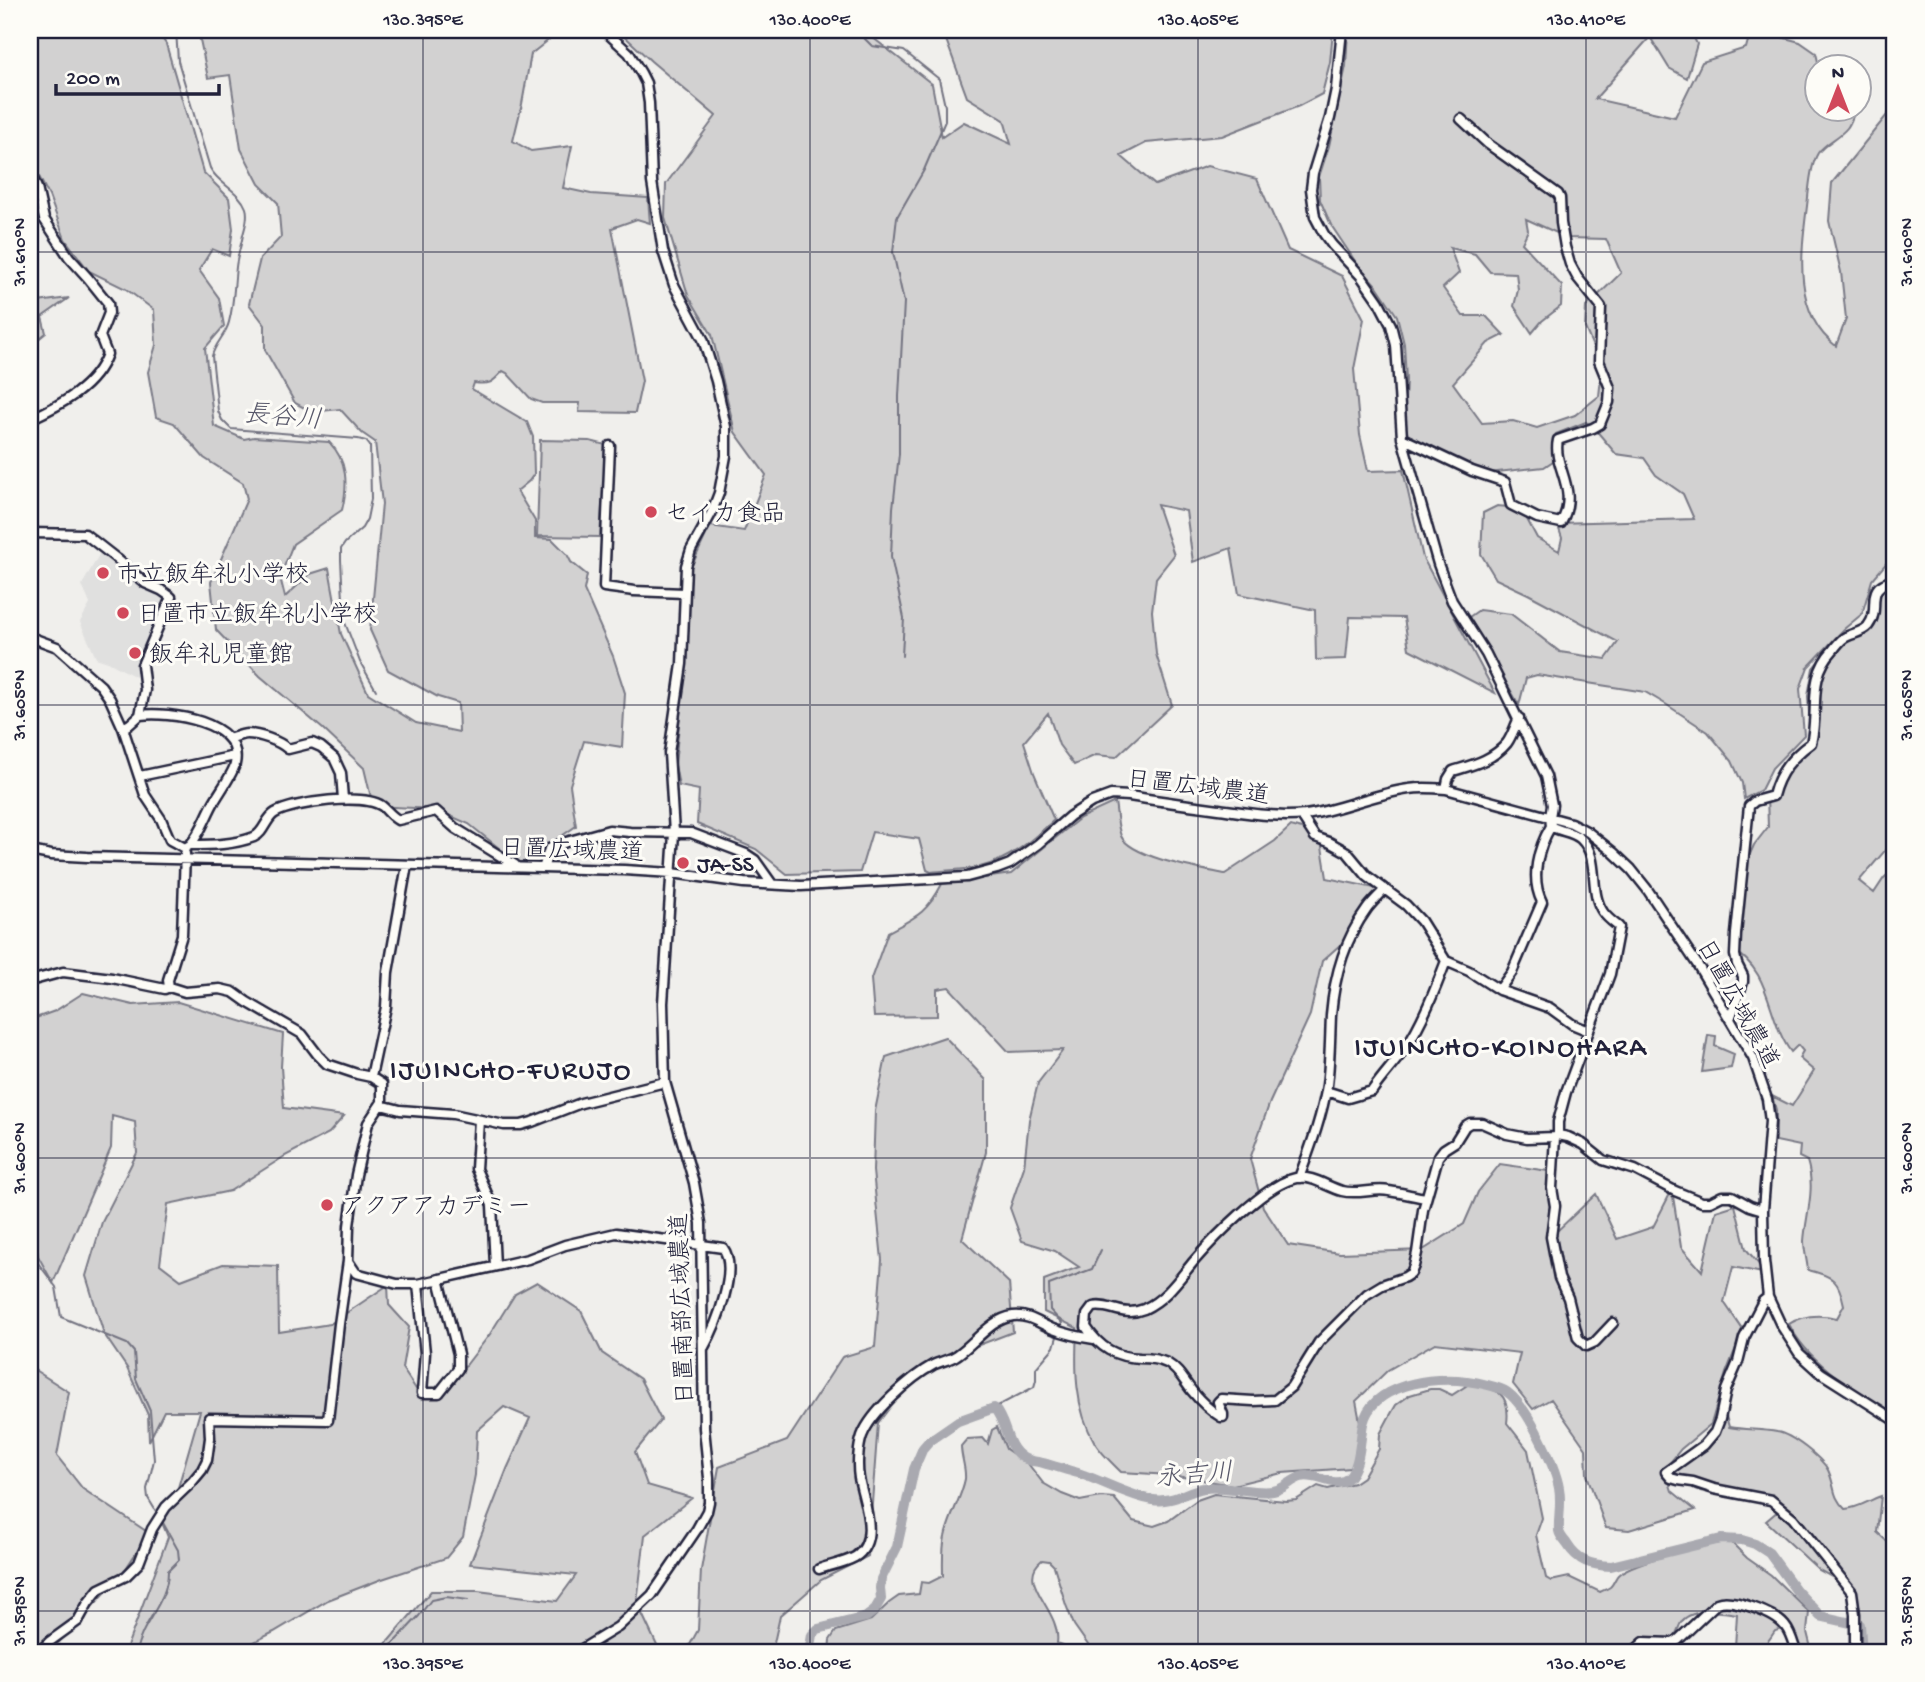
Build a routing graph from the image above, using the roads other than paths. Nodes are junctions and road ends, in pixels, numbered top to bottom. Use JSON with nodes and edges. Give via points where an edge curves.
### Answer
{"nodes":[{"id":1,"x":604,"y":30,"type":"edge"},
{"id":2,"x":1342,"y":30,"type":"edge"},
{"id":3,"x":1461,"y":119,"type":"dead end"},
{"id":4,"x":30,"y":172,"type":"edge"},
{"id":5,"x":30,"y":419,"type":"edge"},
{"id":6,"x":1402,"y":438,"type":"junction"},
{"id":7,"x":610,"y":446,"type":"dead end"},
{"id":8,"x":30,"y":533,"type":"edge"},
{"id":9,"x":1895,"y":580,"type":"edge"},
{"id":10,"x":684,"y":593,"type":"junction"},
{"id":11,"x":30,"y":637,"type":"edge"},
{"id":12,"x":140,"y":715,"type":"junction"},
{"id":13,"x":1519,"y":718,"type":"junction"},
{"id":14,"x":123,"y":728,"type":"junction"},
{"id":15,"x":229,"y":739,"type":"junction"},
{"id":16,"x":235,"y":756,"type":"junction"},
{"id":17,"x":140,"y":776,"type":"junction"},
{"id":18,"x":1446,"y":789,"type":"junction"},
{"id":19,"x":343,"y":799,"type":"junction"},
{"id":20,"x":1306,"y":814,"type":"junction"},
{"id":21,"x":1550,"y":821,"type":"junction"},
{"id":22,"x":674,"y":832,"type":"junction"},
{"id":23,"x":188,"y":846,"type":"junction"},
{"id":24,"x":30,"y":853,"type":"edge"},
{"id":25,"x":185,"y":859,"type":"junction"},
{"id":26,"x":407,"y":865,"type":"junction"},
{"id":27,"x":517,"y":866,"type":"junction"},
{"id":28,"x":544,"y":866,"type":"junction"},
{"id":29,"x":671,"y":873,"type":"junction"},
{"id":30,"x":772,"y":884,"type":"junction"},
{"id":31,"x":1385,"y":890,"type":"junction"},
{"id":32,"x":1446,"y":961,"type":"junction"},
{"id":33,"x":30,"y":981,"type":"edge"},
{"id":34,"x":169,"y":987,"type":"junction"},
{"id":35,"x":1499,"y":990,"type":"junction"},
{"id":36,"x":1730,"y":1019,"type":"junction"},
{"id":37,"x":1589,"y":1031,"type":"junction"},
{"id":38,"x":371,"y":1077,"type":"junction"},
{"id":39,"x":664,"y":1082,"type":"junction"},
{"id":40,"x":1326,"y":1091,"type":"junction"},
{"id":41,"x":381,"y":1105,"type":"junction"},
{"id":42,"x":479,"y":1120,"type":"junction"},
{"id":43,"x":1557,"y":1136,"type":"junction"},
{"id":44,"x":1299,"y":1178,"type":"junction"},
{"id":45,"x":1426,"y":1198,"type":"junction"},
{"id":46,"x":1763,"y":1210,"type":"junction"},
{"id":47,"x":700,"y":1245,"type":"junction"},
{"id":48,"x":348,"y":1261,"type":"junction"},
{"id":49,"x":495,"y":1266,"type":"junction"},
{"id":50,"x":439,"y":1279,"type":"junction"},
{"id":51,"x":418,"y":1284,"type":"junction"},
{"id":52,"x":1768,"y":1297,"type":"junction"},
{"id":53,"x":1614,"y":1323,"type":"dead end"},
{"id":54,"x":1094,"y":1339,"type":"junction"},
{"id":55,"x":703,"y":1350,"type":"junction"},
{"id":56,"x":1895,"y":1420,"type":"edge"},
{"id":57,"x":820,"y":1569,"type":"dead end"},
{"id":58,"x":39,"y":1652,"type":"edge"},
{"id":59,"x":577,"y":1652,"type":"edge"},
{"id":60,"x":1633,"y":1652,"type":"edge"},
{"id":61,"x":1796,"y":1652,"type":"edge"},
{"id":62,"x":1855,"y":1652,"type":"edge"}],
"edges":[{"from":1,"to":10,"type":"street","name":"日置南部広域農道","via":[[629,53],[646,83],[652,182],[663,251],[674,285],[703,339],[725,418],[722,482],[687,558]]},
{"from":2,"to":6,"type":"street","via":[[1331,118],[1312,173],[1312,202],[1324,234],[1380,302],[1391,326]]},
{"from":3,"to":6,"type":"street","via":[[1560,198],[1570,264],[1601,307],[1599,361],[1611,394],[1600,424],[1558,440],[1567,487],[1561,523],[1511,505],[1505,482]]},
{"from":4,"to":5,"type":"street","via":[[44,219],[108,303],[109,313],[100,336],[107,354],[102,368],[85,387]]},
{"from":6,"to":13,"type":"street","via":[[1452,601]]},
{"from":7,"to":10,"type":"street","via":[[604,587]]},
{"from":8,"to":12,"type":"street","via":[[85,534],[145,583],[171,597],[142,666],[145,690]]},
{"from":9,"to":36,"type":"street","via":[[1881,583],[1876,590],[1870,625],[1844,638],[1823,660],[1814,692],[1811,743],[1788,763],[1773,796],[1749,806],[1735,955],[1743,982]]},
{"from":10,"to":22,"type":"street","name":"日置南部広域農道","via":[[682,664],[669,753]]},
{"from":11,"to":14,"type":"street","via":[[57,647],[91,676],[110,699]]},
{"from":12,"to":14,"type":"street"},
{"from":12,"to":15,"type":"street","via":[[182,716],[218,729]]},
{"from":13,"to":18,"type":"street","via":[[1508,742],[1484,761],[1452,771]]},
{"from":13,"to":21,"type":"street","via":[[1546,776]]},
{"from":14,"to":17,"type":"street"},
{"from":15,"to":16,"type":"street"},
{"from":15,"to":19,"type":"street","via":[[247,734],[288,749],[312,743],[321,747],[334,758],[341,773]]},
{"from":16,"to":17,"type":"street"},
{"from":16,"to":23,"type":"street","via":[[236,765]]},
{"from":17,"to":23,"type":"street","via":[[167,836]]},
{"from":18,"to":20,"type":"street","name":"日置広域農道","via":[[1412,788]]},
{"from":18,"to":21,"type":"street","name":"日置広域農道"},
{"from":19,"to":23,"type":"street","via":[[275,813],[257,836],[236,843]]},
{"from":19,"to":27,"type":"street","via":[[382,806],[398,820],[436,811],[454,828]]},
{"from":20,"to":30,"type":"street","name":"日置広域農道","via":[[1256,814],[1111,795],[1080,809],[1026,854],[981,874]]},
{"from":20,"to":31,"type":"street","via":[[1304,820],[1315,837],[1347,852]]},
{"from":21,"to":35,"type":"street","via":[[1537,867],[1536,890],[1542,902],[1513,972]]},
{"from":21,"to":36,"type":"street","name":"日置広域農道","via":[[1571,823],[1588,832],[1631,869]]},
{"from":21,"to":37,"type":"street","via":[[1589,850],[1598,904],[1619,927],[1610,974]]},
{"from":22,"to":28,"type":"street","via":[[604,831],[549,849]]},
{"from":22,"to":29,"type":"street","name":"日置南部広域農道"},
{"from":22,"to":30,"type":"street","via":[[697,834],[746,854]]},
{"from":23,"to":25,"type":"street"},
{"from":24,"to":25,"type":"street","name":"日置広域農道"},
{"from":25,"to":26,"type":"street","name":"日置広域農道"},
{"from":25,"to":34,"type":"street","via":[[182,935]]},
{"from":26,"to":27,"type":"street","name":"日置広域農道"},
{"from":26,"to":38,"type":"street"},
{"from":27,"to":28,"type":"street","name":"日置広域農道"},
{"from":28,"to":29,"type":"street","name":"日置広域農道"},
{"from":29,"to":30,"type":"street","name":"日置広域農道"},
{"from":29,"to":39,"type":"street","name":"日置南部広域農道","via":[[663,1003]]},
{"from":31,"to":32,"type":"street","via":[[1421,920]]},
{"from":31,"to":40,"type":"street","via":[[1359,922],[1336,979]]},
{"from":32,"to":35,"type":"street"},
{"from":32,"to":40,"type":"street","via":[[1406,1047],[1372,1091],[1348,1098]]},
{"from":33,"to":34,"type":"street","via":[[63,972]]},
{"from":34,"to":38,"type":"street","via":[[185,992],[233,992],[302,1034],[327,1064]]},
{"from":35,"to":37,"type":"street","via":[[1550,1008]]},
{"from":36,"to":46,"type":"street","name":"日置広域農道","via":[[1753,1058],[1767,1099],[1770,1121]]},
{"from":37,"to":43,"type":"street","via":[[1566,1092]]},
{"from":38,"to":41,"type":"street","via":[[382,1084]]},
{"from":39,"to":42,"type":"street","via":[[581,1103],[521,1125]]},
{"from":39,"to":47,"type":"street","name":"日置南部広域農道","via":[[694,1183]]},
{"from":40,"to":44,"type":"street"},
{"from":41,"to":42,"type":"street"},
{"from":41,"to":48,"type":"street","via":[[368,1123],[355,1175]]},
{"from":42,"to":49,"type":"street","via":[[477,1169],[492,1205]]},
{"from":43,"to":45,"type":"street","via":[[1527,1138],[1470,1123],[1438,1157]]},
{"from":43,"to":46,"type":"street","via":[[1568,1137],[1603,1160],[1702,1202],[1732,1196]]},
{"from":43,"to":53,"type":"street","via":[[1551,1237],[1559,1278],[1578,1338],[1586,1346]]},
{"from":44,"to":45,"type":"street","via":[[1347,1192],[1389,1191]]},
{"from":44,"to":54,"type":"street","via":[[1257,1199],[1211,1242],[1178,1282],[1143,1310],[1090,1308],[1086,1327]]},
{"from":45,"to":54,"type":"street","via":[[1411,1273],[1367,1294],[1319,1342],[1291,1387],[1275,1400],[1221,1399],[1221,1417],[1208,1409],[1166,1362],[1119,1355]]},
{"from":46,"to":52,"type":"street","name":"日置広域農道"},
{"from":47,"to":49,"type":"street","via":[[616,1233]]},
{"from":47,"to":55,"type":"street","name":"日置南部広域農道"},
{"from":47,"to":55,"type":"street","via":[[723,1248],[730,1266],[716,1325]]},
{"from":48,"to":51,"type":"street","via":[[356,1273],[397,1284]]},
{"from":48,"to":58,"type":"street","via":[[328,1420],[209,1418],[207,1460],[166,1507],[139,1563],[126,1576],[99,1589],[78,1621]]},
{"from":49,"to":50,"type":"street"},
{"from":50,"to":51,"type":"street"},
{"from":50,"to":51,"type":"street","via":[[458,1369],[439,1393],[422,1393],[425,1353]]},
{"from":52,"to":56,"type":"street","name":"日置広域農道","via":[[1799,1353],[1821,1373]]},
{"from":52,"to":62,"type":"street","via":[[1744,1338],[1716,1432],[1666,1472],[1671,1478],[1771,1500],[1793,1518],[1852,1592]]},
{"from":54,"to":57,"type":"street","via":[[1052,1329],[1026,1316],[1012,1316],[900,1391],[871,1420],[859,1451],[867,1544],[853,1558]]},
{"from":55,"to":59,"type":"street","name":"日置南部広域農道","via":[[707,1511],[652,1595],[618,1627]]},
{"from":60,"to":61,"type":"street","via":[[1644,1642],[1673,1643],[1723,1600],[1778,1619],[1788,1630]]}]}
